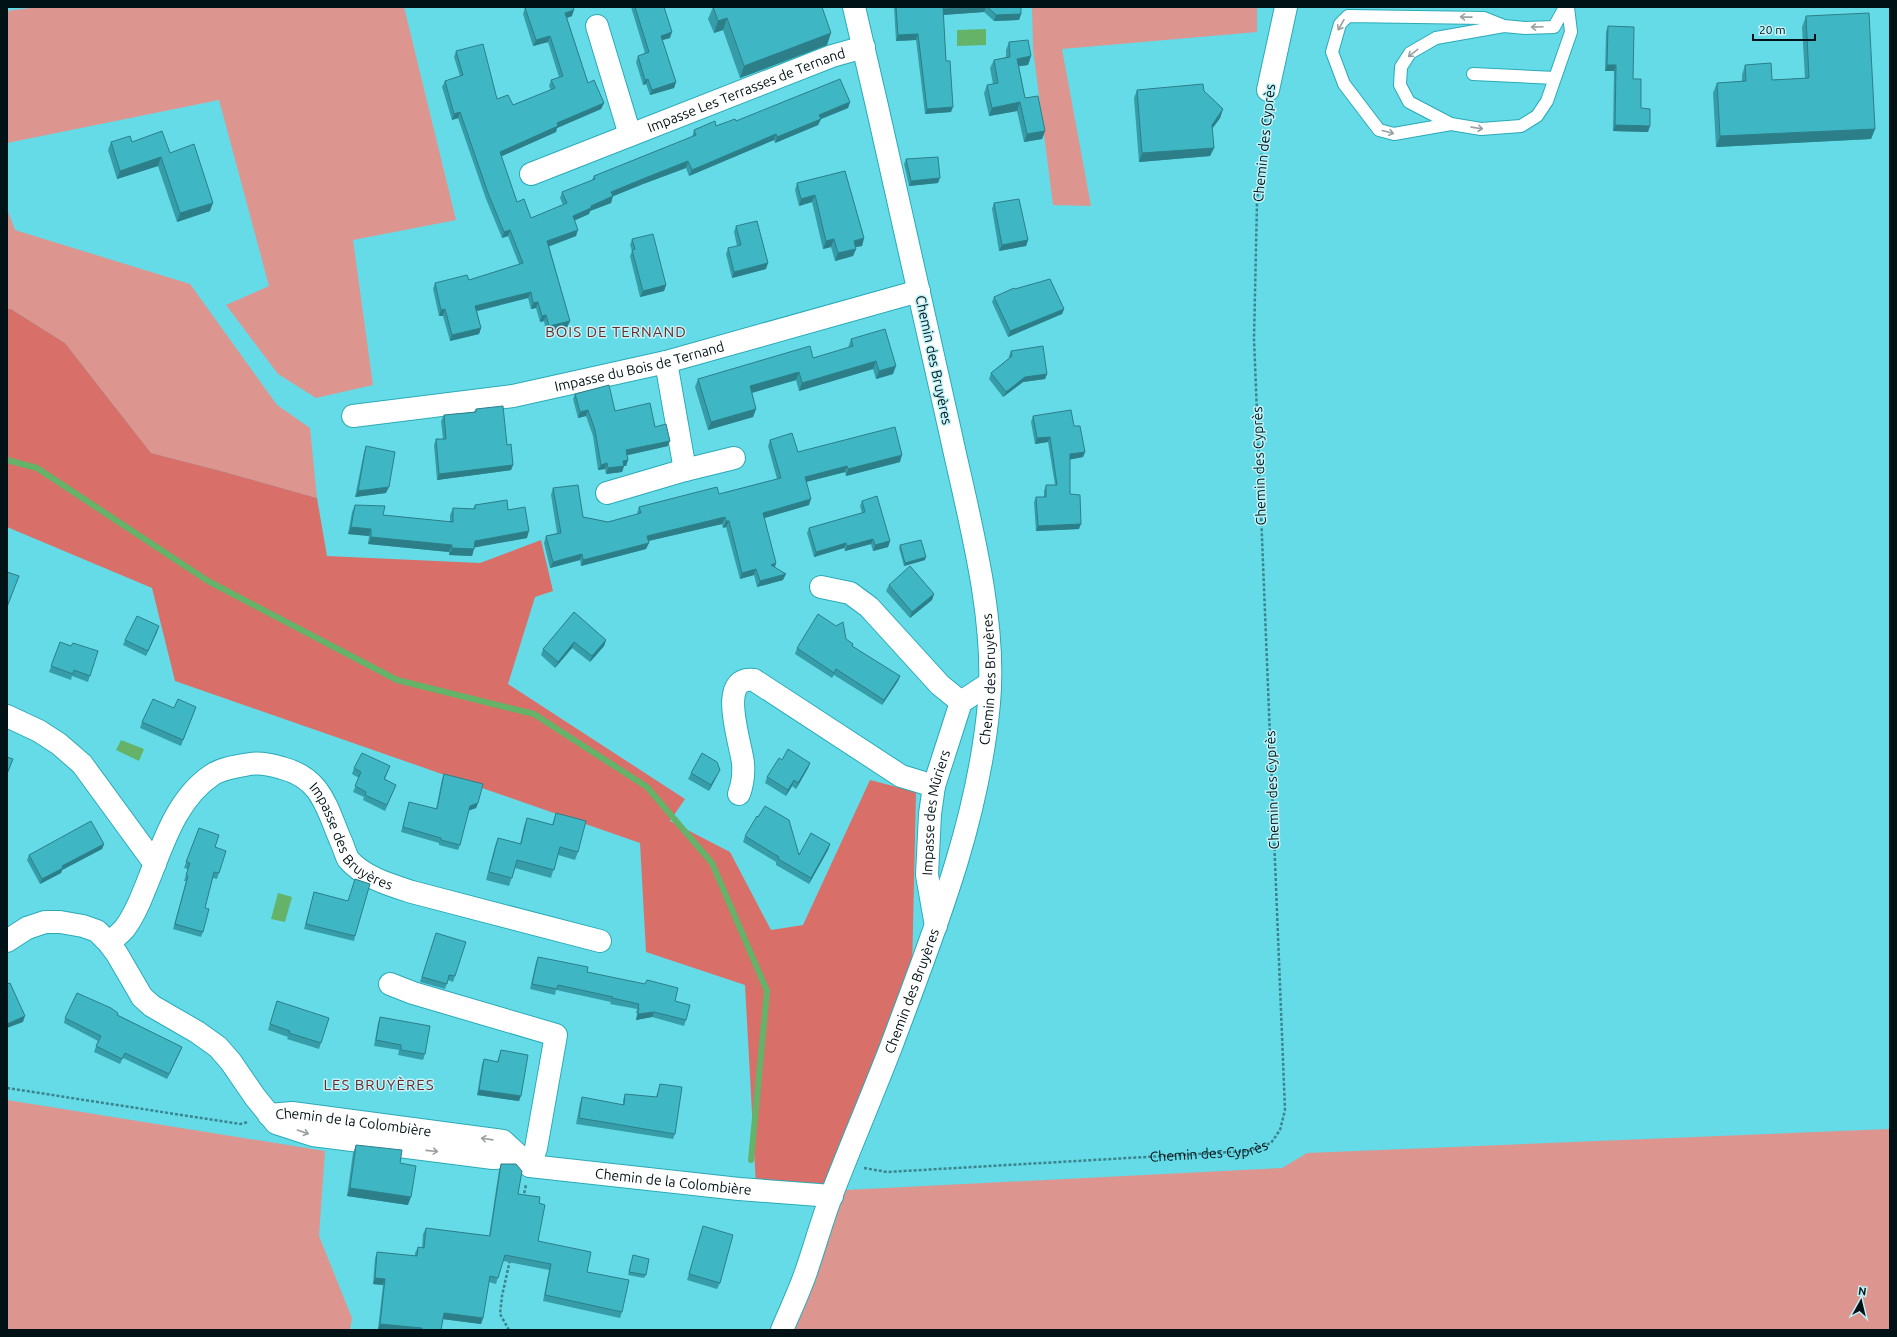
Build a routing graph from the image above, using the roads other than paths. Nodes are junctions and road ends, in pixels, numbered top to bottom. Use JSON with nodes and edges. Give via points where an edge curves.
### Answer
{"nodes":[{"id":1,"x":854,"y":7,"type":"edge"},
{"id":2,"x":1286,"y":7,"type":"edge"},
{"id":3,"x":1567,"y":7,"type":"edge"},
{"id":4,"x":597,"y":26,"type":"dead end"},
{"id":5,"x":1504,"y":26,"type":"junction"},
{"id":6,"x":864,"y":47,"type":"junction"},
{"id":7,"x":1473,"y":74,"type":"dead end"},
{"id":8,"x":1555,"y":78,"type":"junction"},
{"id":9,"x":1268,"y":90,"type":"road end"},
{"id":10,"x":1451,"y":124,"type":"junction"},
{"id":11,"x":630,"y":135,"type":"junction"},
{"id":12,"x":531,"y":174,"type":"dead end"},
{"id":13,"x":919,"y":291,"type":"junction"},
{"id":14,"x":666,"y":362,"type":"junction"},
{"id":15,"x":353,"y":416,"type":"dead end"},
{"id":16,"x":734,"y":458,"type":"dead end"},
{"id":17,"x":684,"y":470,"type":"junction"},
{"id":18,"x":607,"y":493,"type":"dead end"},
{"id":19,"x":821,"y":587,"type":"dead end"},
{"id":20,"x":990,"y":683,"type":"junction"},
{"id":21,"x":961,"y":702,"type":"junction"},
{"id":22,"x":7,"y":716,"type":"edge"},
{"id":23,"x":934,"y":786,"type":"junction"},
{"id":24,"x":739,"y":794,"type":"dead end"},
{"id":25,"x":155,"y":864,"type":"junction"},
{"id":26,"x":936,"y":926,"type":"junction"},
{"id":27,"x":7,"y":941,"type":"edge"},
{"id":28,"x":600,"y":941,"type":"dead end"},
{"id":29,"x":109,"y":943,"type":"junction"},
{"id":30,"x":390,"y":984,"type":"dead end"},
{"id":31,"x":525,"y":1161,"type":"junction"},
{"id":32,"x":832,"y":1196,"type":"junction"},
{"id":33,"x":782,"y":1330,"type":"edge"}],
"edges":[{"from":1,"to":6,"type":"street","name":"Chemin des Bruyères"},
{"from":2,"to":9,"type":"street","name":"Chemin des Cyprès"},
{"from":3,"to":5,"type":"lane","one_way":true,"via":[[1554,26]]},
{"from":3,"to":8,"type":"lane","via":[[1572,32]]},
{"from":4,"to":11,"type":"street","name":"Impasse Les Terrasses de Ternand"},
{"from":5,"to":10,"type":"lane","one_way":true,"via":[[1436,38],[1410,54],[1401,67],[1400,85],[1408,102]]},
{"from":5,"to":10,"type":"lane","one_way":true,"via":[[1484,18],[1348,16],[1340,24],[1332,52],[1344,84],[1378,130],[1394,134]]},
{"from":6,"to":11,"type":"street","name":"Impasse Les Terrasses de Ternand","via":[[832,56]]},
{"from":6,"to":13,"type":"street","name":"Chemin des Bruyères"},
{"from":7,"to":8,"type":"lane"},
{"from":10,"to":8,"type":"lane","one_way":true,"via":[[1481,129],[1521,126],[1537,116],[1547,101]]},
{"from":11,"to":12,"type":"street","name":"Impasse Les Terrasses de Ternand"},
{"from":13,"to":14,"type":"street","name":"Impasse du Bois de Ternand"},
{"from":13,"to":20,"type":"street","name":"Chemin des Bruyères","via":[[986,609]]},
{"from":14,"to":15,"type":"street","name":"Impasse du Bois de Ternand","via":[[513,396]]},
{"from":14,"to":17,"type":"street"},
{"from":16,"to":17,"type":"street"},
{"from":17,"to":18,"type":"street"},
{"from":19,"to":21,"type":"street","via":[[850,593],[869,607],[940,685]]},
{"from":20,"to":21,"type":"street"},
{"from":20,"to":26,"type":"street","name":"Chemin des Bruyères","via":[[990,701],[973,803],[961,853]]},
{"from":21,"to":23,"type":"street","name":"Impasse des Mûriers"},
{"from":22,"to":25,"type":"street","via":[[39,731],[82,764]]},
{"from":23,"to":24,"type":"street","via":[[901,776],[754,680],[747,679],[740,681],[736,686],[732,703],[743,763],[744,783]]},
{"from":23,"to":26,"type":"street","name":"Impasse des Mûriers","via":[[927,875]]},
{"from":25,"to":28,"type":"street","name":"Impasse des Bruyères","via":[[181,808],[194,790],[213,774],[256,763],[274,765],[302,775],[316,787],[326,803],[348,858],[364,872],[392,886],[412,892]]},
{"from":25,"to":29,"type":"street","name":"Impasse des Bruyères","via":[[135,911],[124,929]]},
{"from":26,"to":32,"type":"street","name":"Chemin des Bruyères"},
{"from":27,"to":29,"type":"street","via":[[27,928],[45,922],[60,922],[97,931]]},
{"from":29,"to":31,"type":"street","name":"Chemin de la Colombière","via":[[142,997],[152,1006],[218,1047],[269,1115],[292,1113],[503,1141]]},
{"from":30,"to":31,"type":"street","via":[[556,1035],[536,1148]]},
{"from":31,"to":32,"type":"street","name":"Chemin de la Colombière","via":[[739,1190]]},
{"from":32,"to":33,"type":"street","name":"Chemin des Bruyères"}]}
